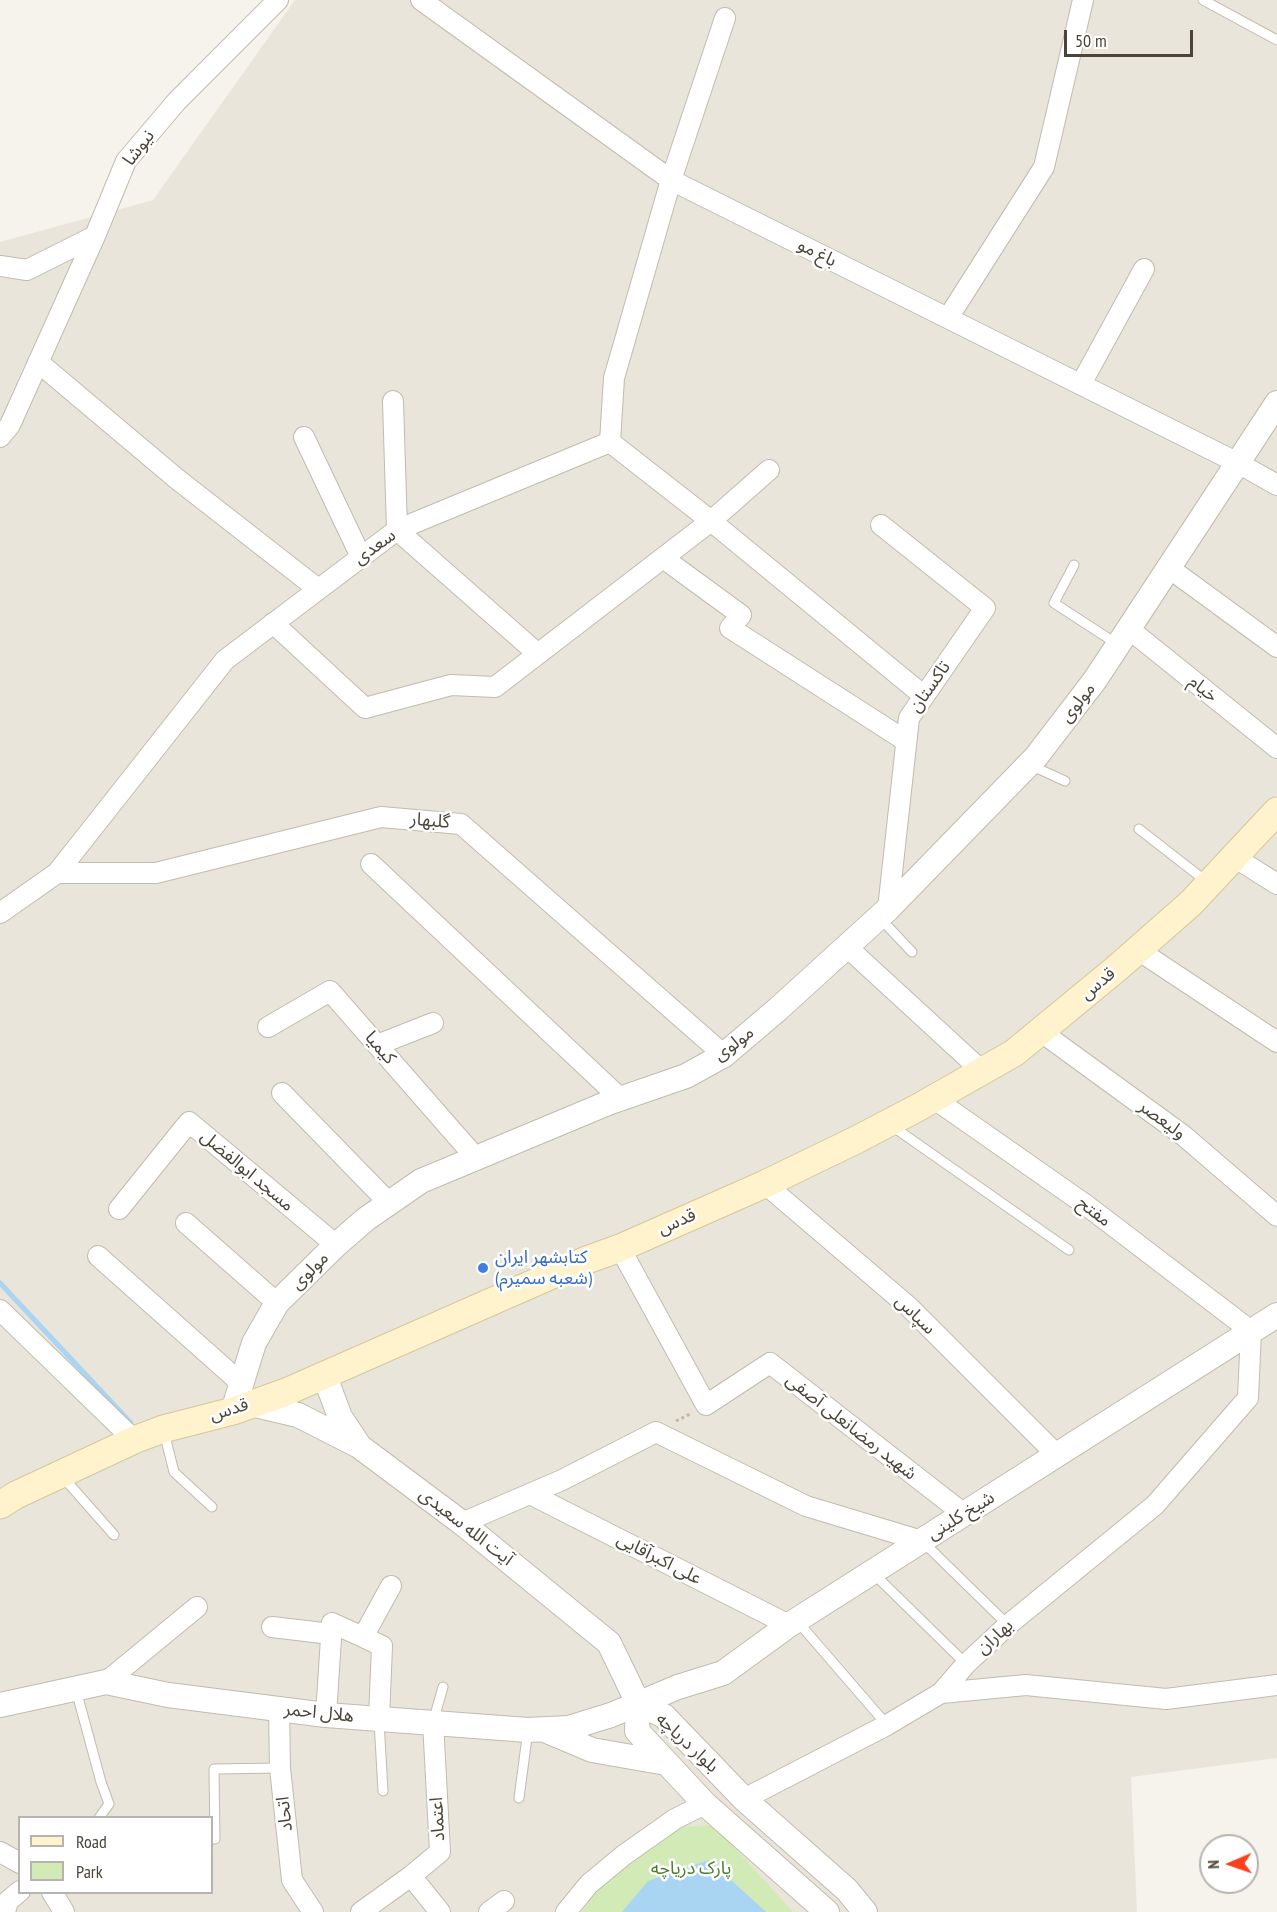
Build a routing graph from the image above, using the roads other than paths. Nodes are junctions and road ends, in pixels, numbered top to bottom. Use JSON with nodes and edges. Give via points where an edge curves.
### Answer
{"nodes":[{"id":1,"x":278,"y":0,"type":"edge"},
{"id":2,"x":421,"y":0,"type":"edge"},
{"id":3,"x":1083,"y":0,"type":"edge"},
{"id":4,"x":1203,"y":0,"type":"edge"},
{"id":5,"x":725,"y":18,"type":"dead end"},
{"id":6,"x":1277,"y":40,"type":"edge"},
{"id":7,"x":671,"y":180,"type":"junction"},
{"id":8,"x":95,"y":236,"type":"junction"},
{"id":9,"x":0,"y":266,"type":"edge"},
{"id":10,"x":1144,"y":269,"type":"dead end"},
{"id":11,"x":948,"y":318,"type":"junction"},
{"id":12,"x":38,"y":362,"type":"junction"},
{"id":13,"x":1081,"y":384,"type":"junction"},
{"id":14,"x":393,"y":401,"type":"dead end"},
{"id":15,"x":1277,"y":403,"type":"edge"},
{"id":16,"x":3,"y":428,"type":"edge"},
{"id":17,"x":304,"y":437,"type":"dead end"},
{"id":18,"x":610,"y":442,"type":"junction"},
{"id":19,"x":1238,"y":463,"type":"junction"},
{"id":20,"x":769,"y":470,"type":"dead end"},
{"id":21,"x":1277,"y":485,"type":"edge"},
{"id":22,"x":711,"y":521,"type":"junction"},
{"id":23,"x":881,"y":525,"type":"dead end"},
{"id":24,"x":397,"y":530,"type":"junction"},
{"id":25,"x":361,"y":557,"type":"junction"},
{"id":26,"x":663,"y":558,"type":"junction"},
{"id":27,"x":1074,"y":564,"type":"dead end"},
{"id":28,"x":1169,"y":568,"type":"junction"},
{"id":29,"x":318,"y":589,"type":"junction"},
{"id":30,"x":273,"y":623,"type":"junction"},
{"id":31,"x":1124,"y":637,"type":"junction"},
{"id":32,"x":1277,"y":646,"type":"edge"},
{"id":33,"x":538,"y":654,"type":"junction"},
{"id":34,"x":924,"y":696,"type":"junction"},
{"id":35,"x":906,"y":741,"type":"junction"},
{"id":36,"x":1277,"y":748,"type":"edge"},
{"id":37,"x":1029,"y":764,"type":"junction"},
{"id":38,"x":1065,"y":782,"type":"dead end"},
{"id":39,"x":1277,"y":811,"type":"edge"},
{"id":40,"x":1139,"y":829,"type":"dead end"},
{"id":41,"x":1234,"y":857,"type":"junction"},
{"id":42,"x":371,"y":864,"type":"dead end"},
{"id":43,"x":57,"y":873,"type":"junction"},
{"id":44,"x":1209,"y":883,"type":"junction"},
{"id":45,"x":1277,"y":884,"type":"edge"},
{"id":46,"x":0,"y":913,"type":"edge"},
{"id":47,"x":884,"y":913,"type":"junction"},
{"id":48,"x":846,"y":947,"type":"junction"},
{"id":49,"x":1138,"y":950,"type":"junction"},
{"id":50,"x":912,"y":952,"type":"dead end"},
{"id":51,"x":433,"y":1023,"type":"dead end"},
{"id":52,"x":268,"y":1027,"type":"dead end"},
{"id":53,"x":1040,"y":1031,"type":"junction"},
{"id":54,"x":1277,"y":1042,"type":"edge"},
{"id":55,"x":377,"y":1045,"type":"junction"},
{"id":56,"x":724,"y":1055,"type":"junction"},
{"id":57,"x":982,"y":1071,"type":"junction"},
{"id":58,"x":282,"y":1093,"type":"dead end"},
{"id":59,"x":933,"y":1098,"type":"junction"},
{"id":60,"x":621,"y":1099,"type":"junction"},
{"id":61,"x":888,"y":1123,"type":"junction"},
{"id":62,"x":476,"y":1158,"type":"junction"},
{"id":63,"x":765,"y":1184,"type":"junction"},
{"id":64,"x":388,"y":1203,"type":"junction"},
{"id":65,"x":119,"y":1209,"type":"dead end"},
{"id":66,"x":1277,"y":1216,"type":"edge"},
{"id":67,"x":186,"y":1223,"type":"dead end"},
{"id":68,"x":336,"y":1245,"type":"junction"},
{"id":69,"x":620,"y":1248,"type":"junction"},
{"id":70,"x":1069,"y":1250,"type":"dead end"},
{"id":71,"x":98,"y":1256,"type":"dead end"},
{"id":72,"x":277,"y":1303,"type":"junction"},
{"id":73,"x":0,"y":1310,"type":"edge"},
{"id":74,"x":1277,"y":1315,"type":"edge"},
{"id":75,"x":1251,"y":1331,"type":"junction"},
{"id":76,"x":324,"y":1374,"type":"junction"},
{"id":77,"x":242,"y":1399,"type":"junction"},
{"id":78,"x":163,"y":1429,"type":"junction"},
{"id":79,"x":134,"y":1440,"type":"junction"},
{"id":80,"x":359,"y":1446,"type":"junction"},
{"id":81,"x":1057,"y":1455,"type":"junction"},
{"id":82,"x":60,"y":1474,"type":"junction"},
{"id":83,"x":530,"y":1494,"type":"junction"},
{"id":84,"x":0,"y":1505,"type":"edge"},
{"id":85,"x":212,"y":1506,"type":"dead end"},
{"id":86,"x":964,"y":1514,"type":"junction"},
{"id":87,"x":462,"y":1523,"type":"junction"},
{"id":88,"x":114,"y":1535,"type":"dead end"},
{"id":89,"x":922,"y":1541,"type":"junction"},
{"id":90,"x":873,"y":1573,"type":"junction"},
{"id":91,"x":391,"y":1586,"type":"dead end"},
{"id":92,"x":197,"y":1607,"type":"dead end"},
{"id":93,"x":793,"y":1622,"type":"junction"},
{"id":94,"x":1008,"y":1625,"type":"junction"},
{"id":95,"x":272,"y":1627,"type":"dead end"},
{"id":96,"x":331,"y":1634,"type":"junction"},
{"id":97,"x":363,"y":1637,"type":"junction"},
{"id":98,"x":966,"y":1664,"type":"junction"},
{"id":99,"x":106,"y":1682,"type":"junction"},
{"id":100,"x":1277,"y":1685,"type":"edge"},
{"id":101,"x":443,"y":1687,"type":"dead end"},
{"id":102,"x":75,"y":1688,"type":"junction"},
{"id":103,"x":941,"y":1693,"type":"junction"},
{"id":104,"x":638,"y":1703,"type":"junction"},
{"id":105,"x":0,"y":1705,"type":"edge"},
{"id":106,"x":279,"y":1709,"type":"junction"},
{"id":107,"x":326,"y":1715,"type":"junction"},
{"id":108,"x":379,"y":1719,"type":"junction"},
{"id":109,"x":433,"y":1722,"type":"junction"},
{"id":110,"x":887,"y":1725,"type":"junction"},
{"id":111,"x":535,"y":1730,"type":"junction"},
{"id":112,"x":666,"y":1762,"type":"junction"},
{"id":113,"x":280,"y":1768,"type":"junction"},
{"id":114,"x":383,"y":1791,"type":"dead end"},
{"id":115,"x":519,"y":1798,"type":"dead end"},
{"id":116,"x":744,"y":1799,"type":"junction"},
{"id":117,"x":705,"y":1804,"type":"junction"},
{"id":118,"x":100,"y":1816,"type":"edge"},
{"id":119,"x":215,"y":1839,"type":"dead end"},
{"id":120,"x":0,"y":1852,"type":"edge"},
{"id":121,"x":18,"y":1862,"type":"edge"},
{"id":122,"x":411,"y":1876,"type":"junction"},
{"id":123,"x":18,"y":1893,"type":"edge"},
{"id":124,"x":53,"y":1894,"type":"edge"},
{"id":125,"x":5,"y":1912,"type":"edge"},
{"id":126,"x":64,"y":1912,"type":"edge"},
{"id":127,"x":313,"y":1912,"type":"edge"},
{"id":128,"x":361,"y":1912,"type":"edge"},
{"id":129,"x":440,"y":1912,"type":"edge"},
{"id":130,"x":566,"y":1912,"type":"edge"},
{"id":131,"x":827,"y":1912,"type":"edge"},
{"id":132,"x":865,"y":1912,"type":"edge"}],
"edges":[{"from":1,"to":8,"type":"street","name":"نیوشا","via":[[177,101],[126,161]]},
{"from":2,"to":7,"type":"street","name":"باغ مو"},
{"from":3,"to":11,"type":"street","via":[[1044,167]]},
{"from":4,"to":6,"type":"lane"},
{"from":5,"to":7,"type":"street"},
{"from":7,"to":11,"type":"street","name":"باغ مو"},
{"from":7,"to":18,"type":"street","via":[[614,378]]},
{"from":8,"to":9,"type":"street","via":[[27,270]]},
{"from":8,"to":12,"type":"street","name":"نیوشا"},
{"from":10,"to":13,"type":"street"},
{"from":11,"to":13,"type":"street","name":"باغ مو"},
{"from":12,"to":16,"type":"street","name":"نیوشا"},
{"from":12,"to":29,"type":"street","via":[[177,479]]},
{"from":13,"to":19,"type":"street","name":"باغ مو"},
{"from":14,"to":24,"type":"street"},
{"from":15,"to":19,"type":"street","name":"مولوی"},
{"from":17,"to":25,"type":"street"},
{"from":18,"to":22,"type":"street"},
{"from":18,"to":24,"type":"street","name":"سعدی"},
{"from":19,"to":21,"type":"street","name":"باغ مو"},
{"from":19,"to":28,"type":"street","name":"مولوی"},
{"from":20,"to":22,"type":"street"},
{"from":22,"to":26,"type":"street"},
{"from":22,"to":34,"type":"street"},
{"from":23,"to":34,"type":"street","name":"تاکستان","via":[[985,608]]},
{"from":24,"to":25,"type":"street","name":"سعدی"},
{"from":24,"to":33,"type":"street"},
{"from":25,"to":29,"type":"street","name":"سعدی"},
{"from":26,"to":33,"type":"street"},
{"from":26,"to":35,"type":"street","via":[[741,615],[730,628]]},
{"from":27,"to":31,"type":"lane","via":[[1054,603]]},
{"from":28,"to":31,"type":"street","name":"مولوی"},
{"from":28,"to":32,"type":"street"},
{"from":29,"to":30,"type":"street","name":"سعدی"},
{"from":30,"to":33,"type":"street","via":[[365,708],[451,685],[495,687]]},
{"from":30,"to":43,"type":"street","name":"سعدی","via":[[225,660]]},
{"from":31,"to":36,"type":"street","name":"خیام"},
{"from":31,"to":37,"type":"street","name":"مولوی","via":[[1095,681]]},
{"from":34,"to":35,"type":"street","name":"تاکستان","via":[[909,718]]},
{"from":35,"to":47,"type":"street","name":"تاکستان"},
{"from":37,"to":38,"type":"lane"},
{"from":37,"to":47,"type":"street","name":"مولوی"},
{"from":39,"to":41,"type":"main road","name":"قدس"},
{"from":40,"to":44,"type":"lane"},
{"from":41,"to":44,"type":"main road","name":"قدس"},
{"from":41,"to":45,"type":"street"},
{"from":42,"to":60,"type":"street"},
{"from":43,"to":46,"type":"street","name":"سعدی"},
{"from":43,"to":56,"type":"street","name":"گلبهار","via":[[156,873],[381,817],[461,824]]},
{"from":44,"to":49,"type":"main road","name":"قدس"},
{"from":47,"to":48,"type":"street","name":"مولوی"},
{"from":47,"to":50,"type":"lane"},
{"from":48,"to":56,"type":"street","name":"مولوی"},
{"from":48,"to":57,"type":"street"},
{"from":49,"to":53,"type":"main road","name":"قدس"},
{"from":49,"to":54,"type":"street"},
{"from":51,"to":55,"type":"street"},
{"from":52,"to":55,"type":"street","name":"کیمیا","via":[[330,992]]},
{"from":53,"to":57,"type":"main road","name":"قدس","via":[[1014,1053]]},
{"from":53,"to":66,"type":"street","name":"ولیعصر","via":[[1184,1136]]},
{"from":55,"to":62,"type":"street","name":"کیمیا"},
{"from":56,"to":60,"type":"street","name":"مولوی","via":[[686,1076]]},
{"from":57,"to":59,"type":"main road","name":"قدس"},
{"from":58,"to":64,"type":"street"},
{"from":59,"to":61,"type":"main road","name":"قدس"},
{"from":59,"to":75,"type":"street","name":"مفتح","via":[[1086,1205]]},
{"from":60,"to":62,"type":"street","name":"مولوی"},
{"from":61,"to":63,"type":"main road","name":"قدس"},
{"from":61,"to":70,"type":"lane"},
{"from":62,"to":64,"type":"street","name":"مولوی","via":[[421,1181]]},
{"from":63,"to":69,"type":"main road","name":"قدس"},
{"from":63,"to":81,"type":"street","name":"سپاس","via":[[908,1306]]},
{"from":64,"to":68,"type":"street","name":"مولوی"},
{"from":65,"to":68,"type":"street","name":"مسجد ابوالفضل","via":[[189,1122]]},
{"from":67,"to":72,"type":"street"},
{"from":68,"to":72,"type":"street","name":"مولوی"},
{"from":69,"to":76,"type":"main road","name":"قدس"},
{"from":69,"to":86,"type":"street","name":"شهید رمضانعلی آصفی","via":[[706,1405],[770,1364]]},
{"from":71,"to":77,"type":"street"},
{"from":72,"to":77,"type":"street","name":"مولوی","via":[[254,1343]]},
{"from":73,"to":79,"type":"street"},
{"from":74,"to":75,"type":"street","name":"شیخ کلینی"},
{"from":75,"to":81,"type":"street","name":"شیخ کلینی"},
{"from":75,"to":94,"type":"street","name":"بهاران","via":[[1248,1398],[1155,1505]]},
{"from":76,"to":77,"type":"main road","name":"قدس","via":[[286,1392]]},
{"from":76,"to":80,"type":"street","via":[[340,1417]]},
{"from":77,"to":78,"type":"main road","name":"قدس"},
{"from":77,"to":80,"type":"street","name":"آیت الله سعیدی","via":[[298,1415]]},
{"from":78,"to":79,"type":"main road","name":"قدس"},
{"from":78,"to":85,"type":"lane","via":[[174,1472]]},
{"from":79,"to":82,"type":"main road","name":"قدس"},
{"from":80,"to":87,"type":"street","name":"آیت الله سعیدی"},
{"from":81,"to":86,"type":"street","name":"شیخ کلینی"},
{"from":82,"to":84,"type":"main road","name":"قدس"},
{"from":82,"to":88,"type":"lane"},
{"from":83,"to":87,"type":"street"},
{"from":83,"to":89,"type":"street","via":[[656,1432],[806,1506]]},
{"from":83,"to":93,"type":"street","name":"علی اکبرآقایی"},
{"from":86,"to":89,"type":"street","name":"شیخ کلینی"},
{"from":87,"to":104,"type":"street","name":"آیت الله سعیدی","via":[[609,1643]]},
{"from":89,"to":90,"type":"street","name":"شیخ کلینی"},
{"from":89,"to":94,"type":"lane"},
{"from":90,"to":93,"type":"street","name":"شیخ کلینی"},
{"from":90,"to":98,"type":"lane"},
{"from":91,"to":97,"type":"street"},
{"from":92,"to":99,"type":"street"},
{"from":93,"to":104,"type":"street","name":"شیخ کلینی","via":[[723,1673]]},
{"from":93,"to":110,"type":"lane"},
{"from":94,"to":98,"type":"street","name":"بهاران"},
{"from":95,"to":96,"type":"street"},
{"from":96,"to":97,"type":"street","via":[[332,1623]]},
{"from":96,"to":107,"type":"street"},
{"from":97,"to":108,"type":"street","via":[[382,1646]]},
{"from":98,"to":103,"type":"street","name":"بهاران"},
{"from":99,"to":102,"type":"street","name":"هلال احمر"},
{"from":99,"to":106,"type":"street","name":"هلال احمر","via":[[168,1695]]},
{"from":100,"to":103,"type":"street","via":[[1166,1699],[1026,1685]]},
{"from":101,"to":109,"type":"lane"},
{"from":102,"to":105,"type":"street","name":"هلال احمر"},
{"from":102,"to":118,"type":"lane","via":[[109,1804]]},
{"from":103,"to":110,"type":"street"},
{"from":104,"to":111,"type":"street","name":"هلال احمر","via":[[569,1728]]},
{"from":104,"to":112,"type":"street","name":"بلوار دریاچه","via":[[637,1731]]},
{"from":104,"to":116,"type":"street","name":"بلوار دریاچه","via":[[664,1716]]},
{"from":106,"to":107,"type":"street","name":"هلال احمر"},
{"from":106,"to":113,"type":"street","name":"اتحاد"},
{"from":107,"to":108,"type":"street","name":"هلال احمر"},
{"from":108,"to":109,"type":"street","name":"هلال احمر"},
{"from":108,"to":114,"type":"lane"},
{"from":109,"to":111,"type":"street","name":"هلال احمر"},
{"from":109,"to":122,"type":"street","name":"اعتماد","via":[[440,1852]]},
{"from":110,"to":116,"type":"street"},
{"from":111,"to":112,"type":"street","via":[[592,1750]]},
{"from":111,"to":115,"type":"lane"},
{"from":112,"to":117,"type":"street","name":"بلوار دریاچه"},
{"from":113,"to":119,"type":"lane","via":[[214,1769]]},
{"from":113,"to":127,"type":"street","name":"اتحاد","via":[[292,1880]]},
{"from":116,"to":132,"type":"street","name":"بلوار دریاچه","via":[[847,1890]]},
{"from":117,"to":130,"type":"street","via":[[675,1819],[624,1855],[589,1884]]},
{"from":117,"to":131,"type":"street","name":"بلوار دریاچه"},
{"from":120,"to":121,"type":"street"},
{"from":122,"to":128,"type":"street","name":"اعتماد"},
{"from":122,"to":129,"type":"street"},
{"from":123,"to":125,"type":"street","via":[[8,1901]]},
{"from":124,"to":126,"type":"street"}]}
